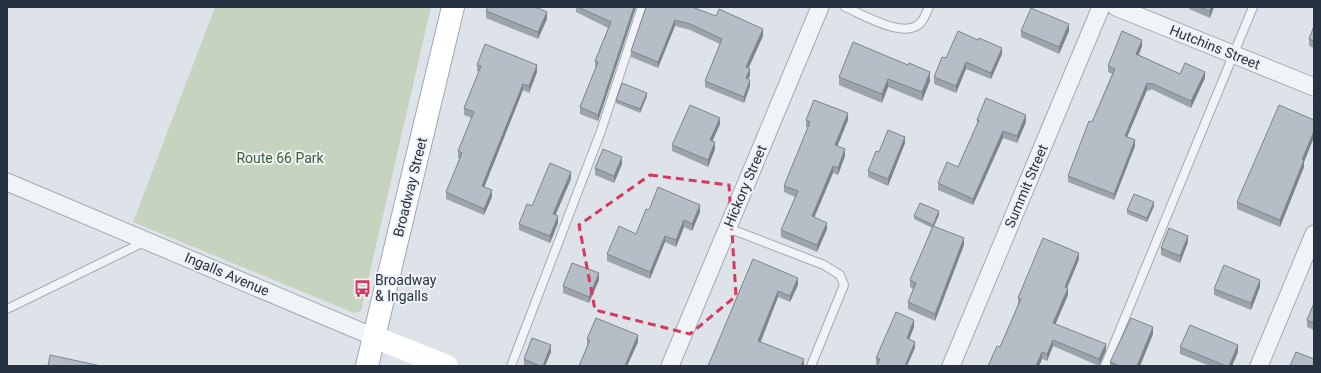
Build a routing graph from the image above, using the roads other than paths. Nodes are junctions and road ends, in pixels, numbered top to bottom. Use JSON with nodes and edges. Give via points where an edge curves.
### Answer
{"nodes":[{"id":1,"x":453,"y":7,"type":"edge"},
{"id":2,"x":642,"y":7,"type":"edge"},
{"id":3,"x":820,"y":7,"type":"edge"},
{"id":4,"x":845,"y":7,"type":"edge"},
{"id":5,"x":929,"y":7,"type":"edge"},
{"id":6,"x":1101,"y":7,"type":"edge"},
{"id":7,"x":1116,"y":7,"type":"edge"},
{"id":8,"x":1253,"y":7,"type":"edge"},
{"id":9,"x":1233,"y":54,"type":"junction"},
{"id":10,"x":1314,"y":87,"type":"edge"},
{"id":11,"x":7,"y":182,"type":"edge"},
{"id":12,"x":728,"y":228,"type":"junction"},
{"id":13,"x":1314,"y":234,"type":"edge"},
{"id":14,"x":146,"y":240,"type":"junction"},
{"id":15,"x":7,"y":308,"type":"edge"},
{"id":16,"x":374,"y":337,"type":"junction"},
{"id":17,"x":367,"y":366,"type":"edge"},
{"id":18,"x":447,"y":366,"type":"edge"},
{"id":19,"x":511,"y":366,"type":"edge"},
{"id":20,"x":670,"y":366,"type":"edge"},
{"id":21,"x":811,"y":366,"type":"edge"},
{"id":22,"x":951,"y":366,"type":"edge"},
{"id":23,"x":1105,"y":366,"type":"edge"},
{"id":24,"x":1259,"y":366,"type":"edge"}],
"edges":[{"from":1,"to":16,"type":"main road","name":"Broadway Street"},
{"from":2,"to":19,"type":"lane","via":[[601,131]]},
{"from":3,"to":12,"type":"street","name":"Hickory Street"},
{"from":4,"to":5,"type":"lane","via":[[896,29],[910,29],[922,22]]},
{"from":6,"to":22,"type":"street","name":"Summit Street"},
{"from":7,"to":9,"type":"street","name":"Hutchins Street"},
{"from":8,"to":9,"type":"lane"},
{"from":9,"to":10,"type":"street","name":"Hutchins Street"},
{"from":9,"to":23,"type":"lane"},
{"from":11,"to":14,"type":"street","name":"Ingalls Avenue"},
{"from":12,"to":20,"type":"street","name":"Hickory Street"},
{"from":12,"to":21,"type":"lane","via":[[824,265],[840,275],[844,285]]},
{"from":13,"to":24,"type":"street"},
{"from":14,"to":15,"type":"lane"},
{"from":14,"to":16,"type":"street","name":"Ingalls Avenue"},
{"from":16,"to":17,"type":"main road","name":"Broadway Street"},
{"from":16,"to":18,"type":"main road","name":"Ingalls Avenue"}]}
